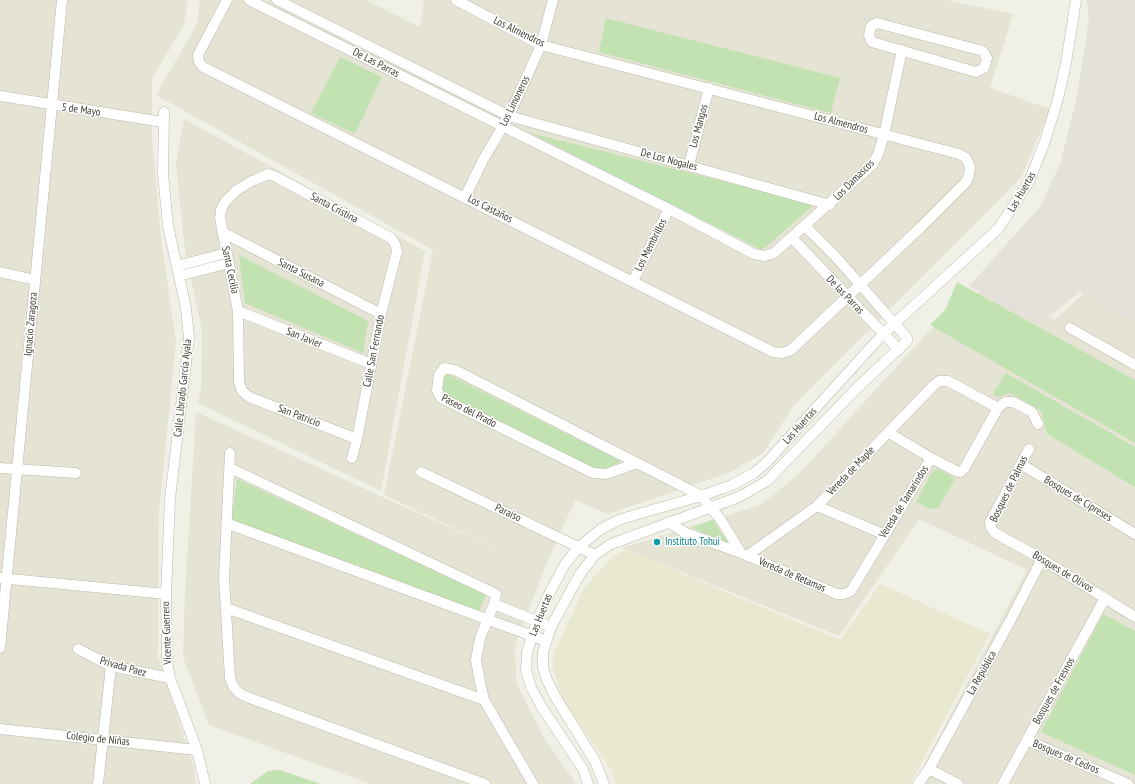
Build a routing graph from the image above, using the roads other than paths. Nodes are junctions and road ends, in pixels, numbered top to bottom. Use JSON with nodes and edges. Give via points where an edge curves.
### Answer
{"nodes":[{"id":1,"x":62,"y":0,"type":"edge"},
{"id":2,"x":227,"y":0,"type":"edge"},
{"id":3,"x":249,"y":0,"type":"edge"},
{"id":4,"x":277,"y":0,"type":"edge"},
{"id":5,"x":456,"y":0,"type":"edge"},
{"id":6,"x":553,"y":0,"type":"edge"},
{"id":7,"x":1076,"y":0,"type":"edge"},
{"id":8,"x":541,"y":45,"type":"junction"},
{"id":9,"x":902,"y":50,"type":"junction"},
{"id":10,"x":709,"y":88,"type":"junction"},
{"id":11,"x":0,"y":96,"type":"edge"},
{"id":12,"x":52,"y":106,"type":"junction"},
{"id":13,"x":509,"y":116,"type":"junction"},
{"id":14,"x":163,"y":117,"type":"joint"},
{"id":15,"x":503,"y":127,"type":"junction"},
{"id":16,"x":884,"y":135,"type":"junction"},
{"id":17,"x":689,"y":165,"type":"junction"},
{"id":18,"x":269,"y":174,"type":"joint"},
{"id":19,"x":465,"y":197,"type":"junction"},
{"id":20,"x":830,"y":205,"type":"junction"},
{"id":21,"x":669,"y":209,"type":"junction"},
{"id":22,"x":806,"y":226,"type":"junction"},
{"id":23,"x":222,"y":232,"type":"junction"},
{"id":24,"x":792,"y":238,"type":"junction"},
{"id":25,"x":395,"y":244,"type":"joint"},
{"id":26,"x":228,"y":258,"type":"junction"},
{"id":27,"x":178,"y":271,"type":"junction"},
{"id":28,"x":0,"y":272,"type":"edge"},
{"id":29,"x":36,"y":280,"type":"junction"},
{"id":30,"x":634,"y":281,"type":"junction"},
{"id":31,"x":860,"y":284,"type":"junction"},
{"id":32,"x":847,"y":297,"type":"junction"},
{"id":33,"x":238,"y":311,"type":"junction"},
{"id":34,"x":381,"y":314,"type":"junction"},
{"id":35,"x":894,"y":323,"type":"junction"},
{"id":36,"x":1070,"y":328,"type":"dead end"},
{"id":37,"x":883,"y":334,"type":"junction"},
{"id":38,"x":907,"y":338,"type":"joint"},
{"id":39,"x":899,"y":350,"type":"junction"},
{"id":40,"x":782,"y":353,"type":"joint"},
{"id":41,"x":371,"y":364,"type":"junction"},
{"id":42,"x":1135,"y":365,"type":"edge"},
{"id":43,"x":242,"y":391,"type":"joint"},
{"id":44,"x":998,"y":408,"type":"junction"},
{"id":45,"x":1038,"y":424,"type":"dead end"},
{"id":46,"x":889,"y":433,"type":"junction"},
{"id":47,"x":357,"y":439,"type":"junction"},
{"id":48,"x":1029,"y":449,"type":"dead end"},
{"id":49,"x":230,"y":453,"type":"dead end"},
{"id":50,"x":352,"y":458,"type":"dead end"},
{"id":51,"x":931,"y":458,"type":"junction"},
{"id":52,"x":637,"y":463,"type":"junction"},
{"id":53,"x":1021,"y":464,"type":"junction"},
{"id":54,"x":0,"y":468,"type":"edge"},
{"id":55,"x":18,"y":468,"type":"junction"},
{"id":56,"x":230,"y":468,"type":"junction"},
{"id":57,"x":421,"y":472,"type":"dead end"},
{"id":58,"x":76,"y":473,"type":"dead end"},
{"id":59,"x":701,"y":496,"type":"junction"},
{"id":60,"x":817,"y":506,"type":"junction"},
{"id":61,"x":711,"y":508,"type":"junction"},
{"id":62,"x":668,"y":522,"type":"junction"},
{"id":63,"x":226,"y":523,"type":"junction"},
{"id":64,"x":991,"y":528,"type":"joint"},
{"id":65,"x":883,"y":534,"type":"junction"},
{"id":66,"x":1135,"y":534,"type":"edge"},
{"id":67,"x":579,"y":547,"type":"junction"},
{"id":68,"x":595,"y":555,"type":"junction"},
{"id":69,"x":744,"y":555,"type":"junction"},
{"id":70,"x":1042,"y":559,"type":"junction"},
{"id":71,"x":4,"y":579,"type":"edge"},
{"id":72,"x":166,"y":594,"type":"junction"},
{"id":73,"x":844,"y":594,"type":"joint"},
{"id":74,"x":1105,"y":598,"type":"junction"},
{"id":75,"x":494,"y":604,"type":"junction"},
{"id":76,"x":226,"y":608,"type":"junction"},
{"id":77,"x":1135,"y":617,"type":"edge"},
{"id":78,"x":487,"y":621,"type":"junction"},
{"id":79,"x":537,"y":621,"type":"junction"},
{"id":80,"x":551,"y":628,"type":"junction"},
{"id":81,"x":532,"y":636,"type":"junction"},
{"id":82,"x":546,"y":641,"type":"junction"},
{"id":83,"x":0,"y":648,"type":"edge"},
{"id":84,"x":78,"y":649,"type":"dead end"},
{"id":85,"x":111,"y":666,"type":"junction"},
{"id":86,"x":170,"y":678,"type":"junction"},
{"id":87,"x":484,"y":700,"type":"junction"},
{"id":88,"x":0,"y":729,"type":"edge"},
{"id":89,"x":102,"y":740,"type":"junction"},
{"id":90,"x":1027,"y":740,"type":"junction"},
{"id":91,"x":197,"y":750,"type":"junction"},
{"id":92,"x":929,"y":769,"type":"junction"},
{"id":93,"x":98,"y":784,"type":"edge"},
{"id":94,"x":205,"y":784,"type":"edge"},
{"id":95,"x":485,"y":784,"type":"edge"},
{"id":96,"x":533,"y":784,"type":"edge"},
{"id":97,"x":588,"y":784,"type":"edge"},
{"id":98,"x":604,"y":784,"type":"edge"},
{"id":99,"x":918,"y":784,"type":"edge"},
{"id":100,"x":958,"y":784,"type":"edge"},
{"id":101,"x":1003,"y":784,"type":"edge"},
{"id":102,"x":1128,"y":784,"type":"edge"}],
"edges":[{"from":1,"to":12,"type":"street","name":"Ignacio Zaragoza"},
{"from":2,"to":19,"type":"street","name":"Los Castaños","via":[[198,55],[203,67]]},
{"from":3,"to":15,"type":"street","name":"De Las Parras"},
{"from":4,"to":13,"type":"street","name":"De Las Parras"},
{"from":5,"to":8,"type":"street","name":"Los Almendros"},
{"from":6,"to":8,"type":"street","name":"Los Limoneros"},
{"from":7,"to":35,"type":"street","name":"Las Huertas","via":[[1058,100],[1039,160],[1029,182],[998,229]]},
{"from":8,"to":10,"type":"street","name":"Los Almendros"},
{"from":8,"to":13,"type":"street","name":"Los Limoneros"},
{"from":9,"to":9,"type":"street","via":[[976,72],[984,68],[987,58],[983,51],[877,23],[871,26],[869,35],[872,42]]},
{"from":9,"to":16,"type":"street","name":"Los Damascos"},
{"from":10,"to":16,"type":"street","name":"Los Almendros"},
{"from":10,"to":17,"type":"street","name":"Los Mangos"},
{"from":11,"to":12,"type":"street","name":"5 de Mayo"},
{"from":12,"to":14,"type":"street","name":"5 de Mayo"},
{"from":12,"to":29,"type":"street","name":"Ignacio Zaragoza"},
{"from":13,"to":15,"type":"street","name":"Los Limoneros"},
{"from":13,"to":17,"type":"street","name":"De Los Nogales"},
{"from":14,"to":27,"type":"street","name":"Calle Librado García Ayala","via":[[163,174],[168,226]]},
{"from":15,"to":19,"type":"street","name":"Los Limoneros"},
{"from":15,"to":21,"type":"street"},
{"from":16,"to":20,"type":"street","name":"Los Damascos","via":[[872,164]]},
{"from":16,"to":31,"type":"street","name":"Los Almendros","via":[[959,154],[966,158],[970,175],[921,227]]},
{"from":17,"to":20,"type":"street","name":"De Los Nogales"},
{"from":18,"to":23,"type":"street","name":"Santa Cecilia","via":[[237,190],[225,202],[220,218]]},
{"from":18,"to":25,"type":"street","name":"Santa Cristina","via":[[391,238]]},
{"from":19,"to":30,"type":"street","name":"Los Castaños"},
{"from":20,"to":22,"type":"street","name":"Los Damascos"},
{"from":21,"to":24,"type":"street","name":"Los Damascos","via":[[754,254],[765,256],[774,253]]},
{"from":21,"to":30,"type":"street","name":"Los Membrillos"},
{"from":22,"to":24,"type":"street","name":"Los Damascos"},
{"from":22,"to":31,"type":"street","name":"De las Parras"},
{"from":23,"to":26,"type":"street","name":"Santa Cecilia"},
{"from":23,"to":34,"type":"street","name":"Santa Susana"},
{"from":24,"to":32,"type":"street","name":"De las Parras"},
{"from":25,"to":34,"type":"street","name":"Calle San Fernando","via":[[397,251]]},
{"from":26,"to":27,"type":"street"},
{"from":26,"to":33,"type":"street","name":"Santa Cecilia"},
{"from":27,"to":72,"type":"street","name":"Calle Librado García Ayala","via":[[189,338],[170,499]]},
{"from":28,"to":29,"type":"street"},
{"from":29,"to":55,"type":"street","name":"Ignacio Zaragoza"},
{"from":30,"to":40,"type":"street","name":"Los Castaños","via":[[773,352]]},
{"from":31,"to":32,"type":"street","name":"Los Almendros"},
{"from":31,"to":35,"type":"street","name":"De las Parras"},
{"from":32,"to":37,"type":"street","name":"De las Parras"},
{"from":32,"to":40,"type":"street","name":"Los Almendros","via":[[791,350]]},
{"from":33,"to":41,"type":"street","name":"San Javier"},
{"from":33,"to":43,"type":"street","name":"Santa Cecilia","via":[[239,382]]},
{"from":34,"to":41,"type":"street","name":"Calle San Fernando"},
{"from":35,"to":37,"type":"street","name":"Las Huertas"},
{"from":35,"to":38,"type":"street","name":"De las Parras"},
{"from":36,"to":42,"type":"street"},
{"from":37,"to":39,"type":"street","name":"De las Parras"},
{"from":37,"to":59,"type":"street","name":"Las Huertas","via":[[766,463],[732,485]]},
{"from":38,"to":39,"type":"street","name":"Las Huertas","via":[[906,344]]},
{"from":39,"to":61,"type":"street","name":"Las Huertas","via":[[857,388],[767,481],[739,497]]},
{"from":41,"to":47,"type":"street","name":"Calle San Fernando"},
{"from":43,"to":47,"type":"street","name":"San Patricio","via":[[249,397]]},
{"from":44,"to":45,"type":"street","via":[[1005,402],[1013,402],[1032,412]]},
{"from":44,"to":46,"type":"street","name":"Vereda de Maple","via":[[948,381],[939,381]]},
{"from":44,"to":51,"type":"street","name":"Vereda de Tamarindos","via":[[964,469],[956,471]]},
{"from":46,"to":51,"type":"street"},
{"from":46,"to":60,"type":"street","name":"Vereda de Maple"},
{"from":47,"to":50,"type":"street","name":"Calle San Fernando"},
{"from":48,"to":53,"type":"street","name":"Bosques de Palmas"},
{"from":49,"to":56,"type":"street"},
{"from":51,"to":65,"type":"street","name":"Vereda de Tamarindos"},
{"from":52,"to":52,"type":"street","name":"Paseo del Prado","via":[[455,370],[444,368],[439,375],[437,390],[441,398],[593,473],[606,474]]},
{"from":52,"to":59,"type":"street","name":"Paseo del Prado"},
{"from":53,"to":64,"type":"street","name":"Bosques de Palmas","via":[[990,522]]},
{"from":53,"to":66,"type":"street","name":"Bosques de Cipreses"},
{"from":54,"to":55,"type":"street"},
{"from":55,"to":58,"type":"street"},
{"from":55,"to":71,"type":"street","name":"Ignacio Zaragoza"},
{"from":56,"to":63,"type":"street"},
{"from":56,"to":75,"type":"street","via":[[494,592]]},
{"from":57,"to":67,"type":"street","name":"Paraíso"},
{"from":59,"to":61,"type":"street","name":"Paseo del Prado"},
{"from":59,"to":67,"type":"street","name":"Las Huertas","via":[[621,519],[601,529]]},
{"from":60,"to":65,"type":"street"},
{"from":60,"to":69,"type":"street","name":"Vereda de Maple"},
{"from":61,"to":62,"type":"street","name":"Las Huertas"},
{"from":61,"to":69,"type":"street"},
{"from":62,"to":68,"type":"street","name":"Las Huertas","via":[[611,544]]},
{"from":62,"to":69,"type":"street","name":"Vereda de Retamas","via":[[686,533]]},
{"from":63,"to":76,"type":"street"},
{"from":63,"to":78,"type":"street"},
{"from":64,"to":70,"type":"street","name":"Bosques de Olivos","via":[[995,533]]},
{"from":65,"to":73,"type":"street","name":"Vereda de Tamarindos","via":[[851,591]]},
{"from":67,"to":68,"type":"street","name":"Paraíso"},
{"from":67,"to":79,"type":"street","name":"Las Huertas","via":[[565,564]]},
{"from":68,"to":80,"type":"street","name":"Las Huertas","via":[[580,574]]},
{"from":69,"to":73,"type":"street","name":"Vereda de Retamas","via":[[837,594]]},
{"from":70,"to":74,"type":"street","name":"Bosques de Olivos"},
{"from":70,"to":92,"type":"street","name":"La República"},
{"from":71,"to":72,"type":"street","name":"Vicente Guerrero"},
{"from":71,"to":83,"type":"street","name":"Ignacio Zaragoza"},
{"from":72,"to":86,"type":"street","name":"Vicente Guerrero","via":[[166,643]]},
{"from":74,"to":77,"type":"street","name":"Bosques de Olivos"},
{"from":74,"to":90,"type":"street","name":"Bosques de Fresnos"},
{"from":75,"to":78,"type":"street"},
{"from":75,"to":79,"type":"street"},
{"from":76,"to":87,"type":"street"},
{"from":76,"to":95,"type":"street","via":[[230,678],[239,693]]},
{"from":78,"to":81,"type":"street"},
{"from":78,"to":87,"type":"street","via":[[480,638],[476,660]]},
{"from":79,"to":80,"type":"street"},
{"from":79,"to":81,"type":"street","name":"Las Huertas"},
{"from":80,"to":82,"type":"street","name":"Las Huertas"},
{"from":81,"to":82,"type":"street"},
{"from":81,"to":97,"type":"street","name":"Las Huertas","via":[[527,652],[526,670],[531,687],[582,769]]},
{"from":82,"to":98,"type":"street","name":"Las Huertas","via":[[543,668],[547,680],[595,761]]},
{"from":84,"to":85,"type":"street","name":"Privada Paez"},
{"from":85,"to":86,"type":"street","name":"Privada Paez"},
{"from":85,"to":89,"type":"street"},
{"from":86,"to":91,"type":"street","name":"Vicente Guerrero"},
{"from":87,"to":96,"type":"street"},
{"from":88,"to":89,"type":"street","name":"Colegio de Niñas"},
{"from":89,"to":91,"type":"street","name":"Colegio de Niñas"},
{"from":89,"to":93,"type":"street"},
{"from":90,"to":101,"type":"street","name":"Bosques de Fresnos"},
{"from":90,"to":102,"type":"street","name":"Bosques de Cedros"},
{"from":91,"to":94,"type":"street","name":"Vicente Guerrero"},
{"from":92,"to":99,"type":"street","name":"La República"},
{"from":92,"to":100,"type":"street"}]}
